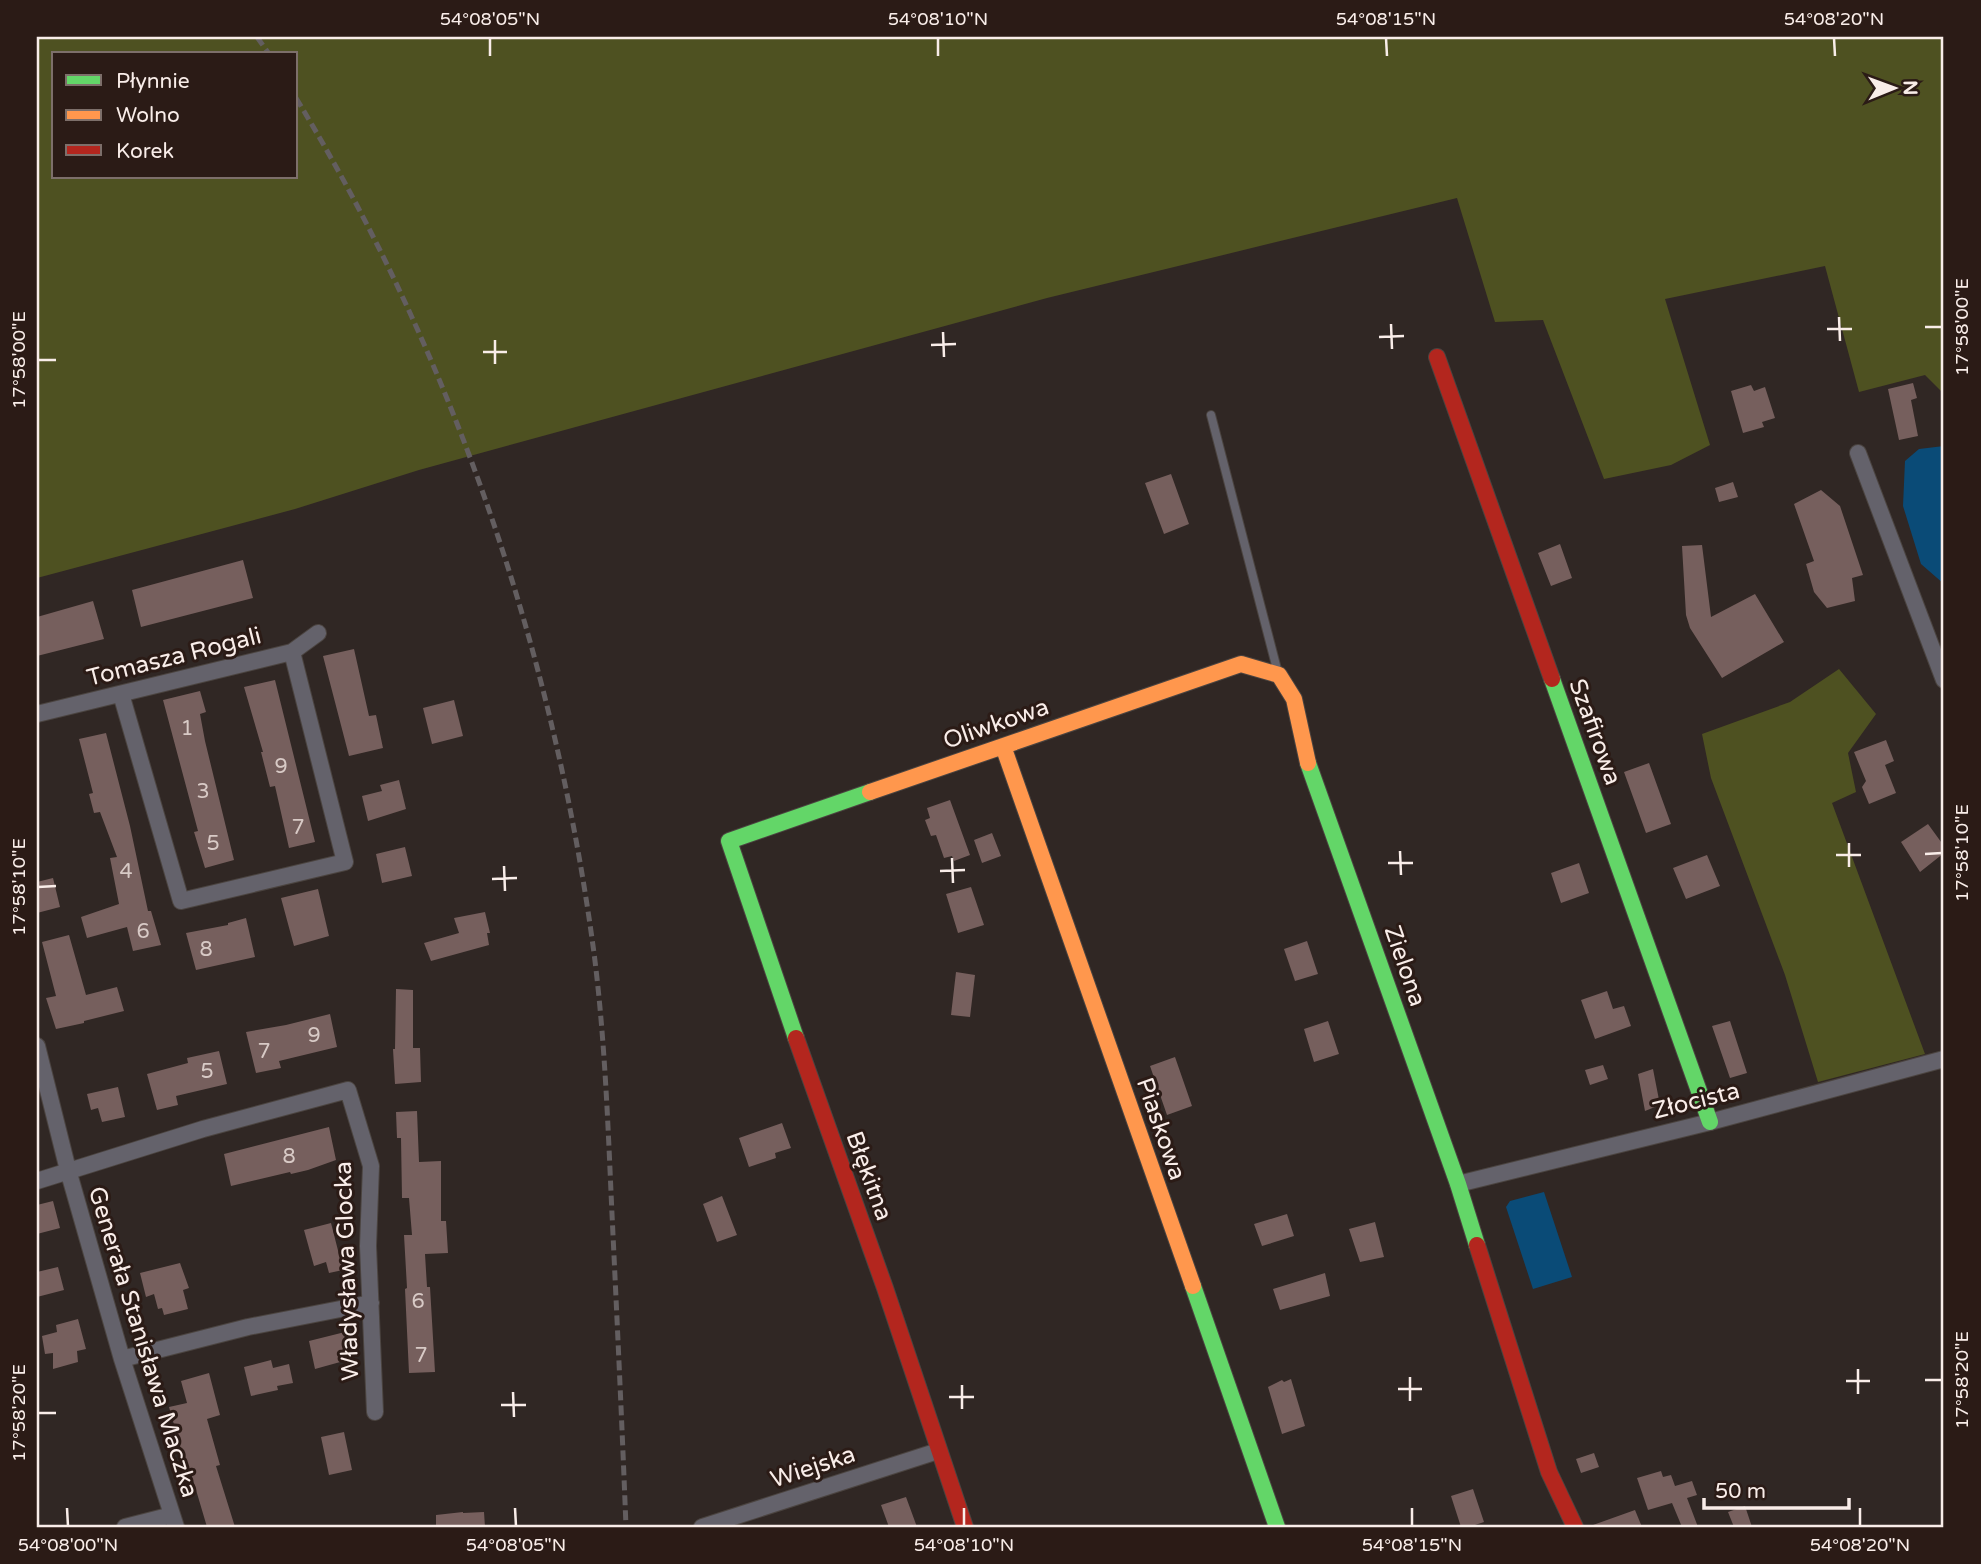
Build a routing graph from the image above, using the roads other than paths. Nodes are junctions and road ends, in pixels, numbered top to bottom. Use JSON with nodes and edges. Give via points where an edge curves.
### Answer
{"nodes":[{"id":1,"x":1437,"y":357,"type":"dead end"},
{"id":2,"x":1211,"y":415,"type":"dead end"},
{"id":3,"x":1858,"y":453,"type":"dead end"},
{"id":4,"x":318,"y":633,"type":"dead end"},
{"id":5,"x":292,"y":652,"type":"junction"},
{"id":6,"x":1279,"y":675,"type":"junction"},
{"id":7,"x":1944,"y":680,"type":"edge"},
{"id":8,"x":121,"y":694,"type":"junction"},
{"id":9,"x":37,"y":714,"type":"edge"},
{"id":10,"x":1003,"y":746,"type":"junction"},
{"id":11,"x":729,"y":841,"type":"joint"},
{"id":12,"x":37,"y":1046,"type":"edge"},
{"id":13,"x":1944,"y":1059,"type":"edge"},
{"id":14,"x":1710,"y":1122,"type":"junction"},
{"id":15,"x":68,"y":1170,"type":"junction"},
{"id":16,"x":37,"y":1181,"type":"edge"},
{"id":17,"x":1458,"y":1184,"type":"junction"},
{"id":18,"x":371,"y":1303,"type":"junction"},
{"id":19,"x":122,"y":1359,"type":"junction"},
{"id":20,"x":374,"y":1412,"type":"dead end"},
{"id":21,"x":938,"y":1451,"type":"junction"},
{"id":22,"x":174,"y":1521,"type":"edge"},
{"id":23,"x":125,"y":1527,"type":"edge"},
{"id":24,"x":702,"y":1527,"type":"edge"},
{"id":25,"x":965,"y":1527,"type":"edge"},
{"id":26,"x":1277,"y":1527,"type":"edge"},
{"id":27,"x":1575,"y":1527,"type":"edge"}],
"edges":[{"from":1,"to":14,"type":"street","name":"Szafirowa"},
{"from":2,"to":6,"type":"lane","name":"Zielona"},
{"from":3,"to":7,"type":"street"},
{"from":4,"to":5,"type":"street","name":"Tomasza Rogali"},
{"from":5,"to":8,"type":"street","name":"Tomasza Rogali"},
{"from":5,"to":8,"type":"street","via":[[345,862],[181,901]]},
{"from":6,"to":10,"type":"street","name":"Oliwkowa","via":[[1241,664]]},
{"from":6,"to":17,"type":"street","name":"Zielona","via":[[1294,699],[1307,760]]},
{"from":8,"to":9,"type":"street","name":"Tomasza Rogali"},
{"from":10,"to":11,"type":"street","name":"Oliwkowa"},
{"from":10,"to":26,"type":"street","name":"Piaskowa"},
{"from":11,"to":21,"type":"street","name":"Błękitna"},
{"from":12,"to":15,"type":"street","name":"Generała Stanisława Maczka"},
{"from":13,"to":14,"type":"street","name":"Złocista"},
{"from":14,"to":17,"type":"street","name":"Złocista"},
{"from":15,"to":16,"type":"street"},
{"from":15,"to":18,"type":"street","name":"Władysława Glocka","via":[[348,1090],[371,1167]]},
{"from":15,"to":19,"type":"street","name":"Generała Stanisława Maczka"},
{"from":17,"to":27,"type":"street","name":"Zielona","via":[[1549,1472]]},
{"from":18,"to":19,"type":"street","via":[[248,1327]]},
{"from":18,"to":20,"type":"street","name":"Władysława Glocka"},
{"from":19,"to":22,"type":"street","name":"Generała Stanisława Maczka"},
{"from":21,"to":24,"type":"street","name":"Wiejska"},
{"from":21,"to":25,"type":"street","name":"Błękitna"},
{"from":22,"to":23,"type":"street"}]}
